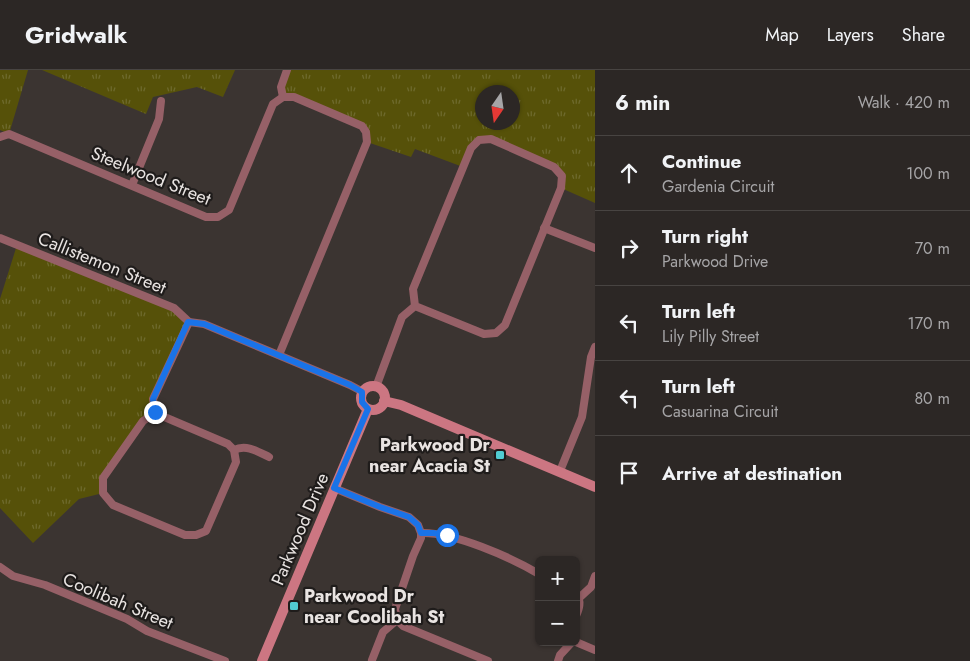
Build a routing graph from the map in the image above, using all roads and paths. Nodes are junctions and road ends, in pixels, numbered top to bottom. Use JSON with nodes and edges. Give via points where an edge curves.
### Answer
{"nodes":[{"id":1,"x":287,"y":70,"type":"edge"},
{"id":2,"x":283,"y":97,"type":"junction"},
{"id":3,"x":161,"y":102,"type":"dead end"},
{"id":4,"x":0,"y":137,"type":"edge"},
{"id":5,"x":132,"y":185,"type":"junction"},
{"id":6,"x":544,"y":228,"type":"junction"},
{"id":7,"x":0,"y":238,"type":"edge"},
{"id":8,"x":595,"y":248,"type":"edge"},
{"id":9,"x":415,"y":306,"type":"junction"},
{"id":10,"x":188,"y":322,"type":"junction"},
{"id":11,"x":595,"y":347,"type":"edge"},
{"id":12,"x":279,"y":355,"type":"junction"},
{"id":13,"x":376,"y":387,"type":"junction"},
{"id":14,"x":362,"y":392,"type":"junction"},
{"id":15,"x":384,"y":401,"type":"junction"},
{"id":16,"x":368,"y":409,"type":"junction"},
{"id":17,"x":155,"y":412,"type":"junction"},
{"id":18,"x":234,"y":450,"type":"junction"},
{"id":19,"x":268,"y":457,"type":"dead end"},
{"id":20,"x":560,"y":472,"type":"junction"},
{"id":21,"x":595,"y":487,"type":"edge"},
{"id":22,"x":334,"y":488,"type":"junction"},
{"id":23,"x":421,"y":533,"type":"junction"},
{"id":24,"x":0,"y":567,"type":"edge"},
{"id":25,"x":535,"y":572,"type":"edge"},
{"id":26,"x":595,"y":576,"type":"edge"},
{"id":27,"x":580,"y":594,"type":"edge"},
{"id":28,"x":397,"y":620,"type":"junction"},
{"id":29,"x":580,"y":644,"type":"edge"},
{"id":30,"x":568,"y":646,"type":"edge"},
{"id":31,"x":595,"y":650,"type":"edge"},
{"id":32,"x":372,"y":660,"type":"dead end"},
{"id":33,"x":226,"y":661,"type":"edge"},
{"id":34,"x":262,"y":661,"type":"edge"},
{"id":35,"x":488,"y":661,"type":"edge"},
{"id":36,"x":558,"y":661,"type":"edge"}],
"edges":[{"from":1,"to":2,"type":"street","via":[[281,87]]},
{"from":2,"to":5,"type":"street","name":"Steelwood Street","via":[[273,104],[229,210],[218,217],[206,217]]},
{"from":2,"to":12,"type":"street","via":[[294,97],[362,126],[366,142]]},
{"from":3,"to":5,"type":"street","via":[[159,119]]},
{"from":4,"to":5,"type":"street","name":"Steelwood Street","via":[[9,134]]},
{"from":6,"to":8,"type":"street"},
{"from":6,"to":9,"type":"street","via":[[505,325],[496,333],[484,334]]},
{"from":6,"to":9,"type":"street","via":[[561,188],[562,176],[554,167],[491,140],[479,140],[470,148],[413,289]]},
{"from":7,"to":10,"type":"street","name":"Callistemon Street","via":[[174,308]]},
{"from":9,"to":13,"type":"street","via":[[402,317]]},
{"from":10,"to":12,"type":"street","via":[[204,324]]},
{"from":10,"to":17,"type":"street","via":[[153,399]]},
{"from":11,"to":20,"type":"street","via":[[579,424]]},
{"from":12,"to":14,"type":"street"},
{"from":13,"to":14,"type":"street","via":[[368,387]]},
{"from":13,"to":15,"type":"street","via":[[383,392]]},
{"from":14,"to":16,"type":"street","via":[[362,402]]},
{"from":15,"to":16,"type":"street","via":[[376,410]]},
{"from":15,"to":20,"type":"street","via":[[401,405]]},
{"from":16,"to":22,"type":"street","name":"Parkwood Drive"},
{"from":17,"to":18,"type":"street","via":[[228,444]]},
{"from":17,"to":18,"type":"street","via":[[143,421],[104,478],[102,493],[114,505],[185,535],[206,531],[236,462]]},
{"from":18,"to":19,"type":"street","via":[[246,447]]},
{"from":20,"to":21,"type":"street"},
{"from":22,"to":23,"type":"street","via":[[409,517]]},
{"from":22,"to":34,"type":"street","name":"Parkwood Drive"},
{"from":23,"to":25,"type":"street","via":[[447,535],[516,560]]},
{"from":23,"to":28,"type":"street","via":[[395,609]]},
{"from":24,"to":33,"type":"street","name":"Coolibah Street","via":[[13,576],[45,585],[127,619],[147,631]]},
{"from":26,"to":27,"type":"street","via":[[590,587]]},
{"from":28,"to":32,"type":"street","via":[[383,632]]},
{"from":28,"to":35,"type":"street","via":[[403,626]]},
{"from":29,"to":31,"type":"street"},
{"from":30,"to":36,"type":"street"}]}
